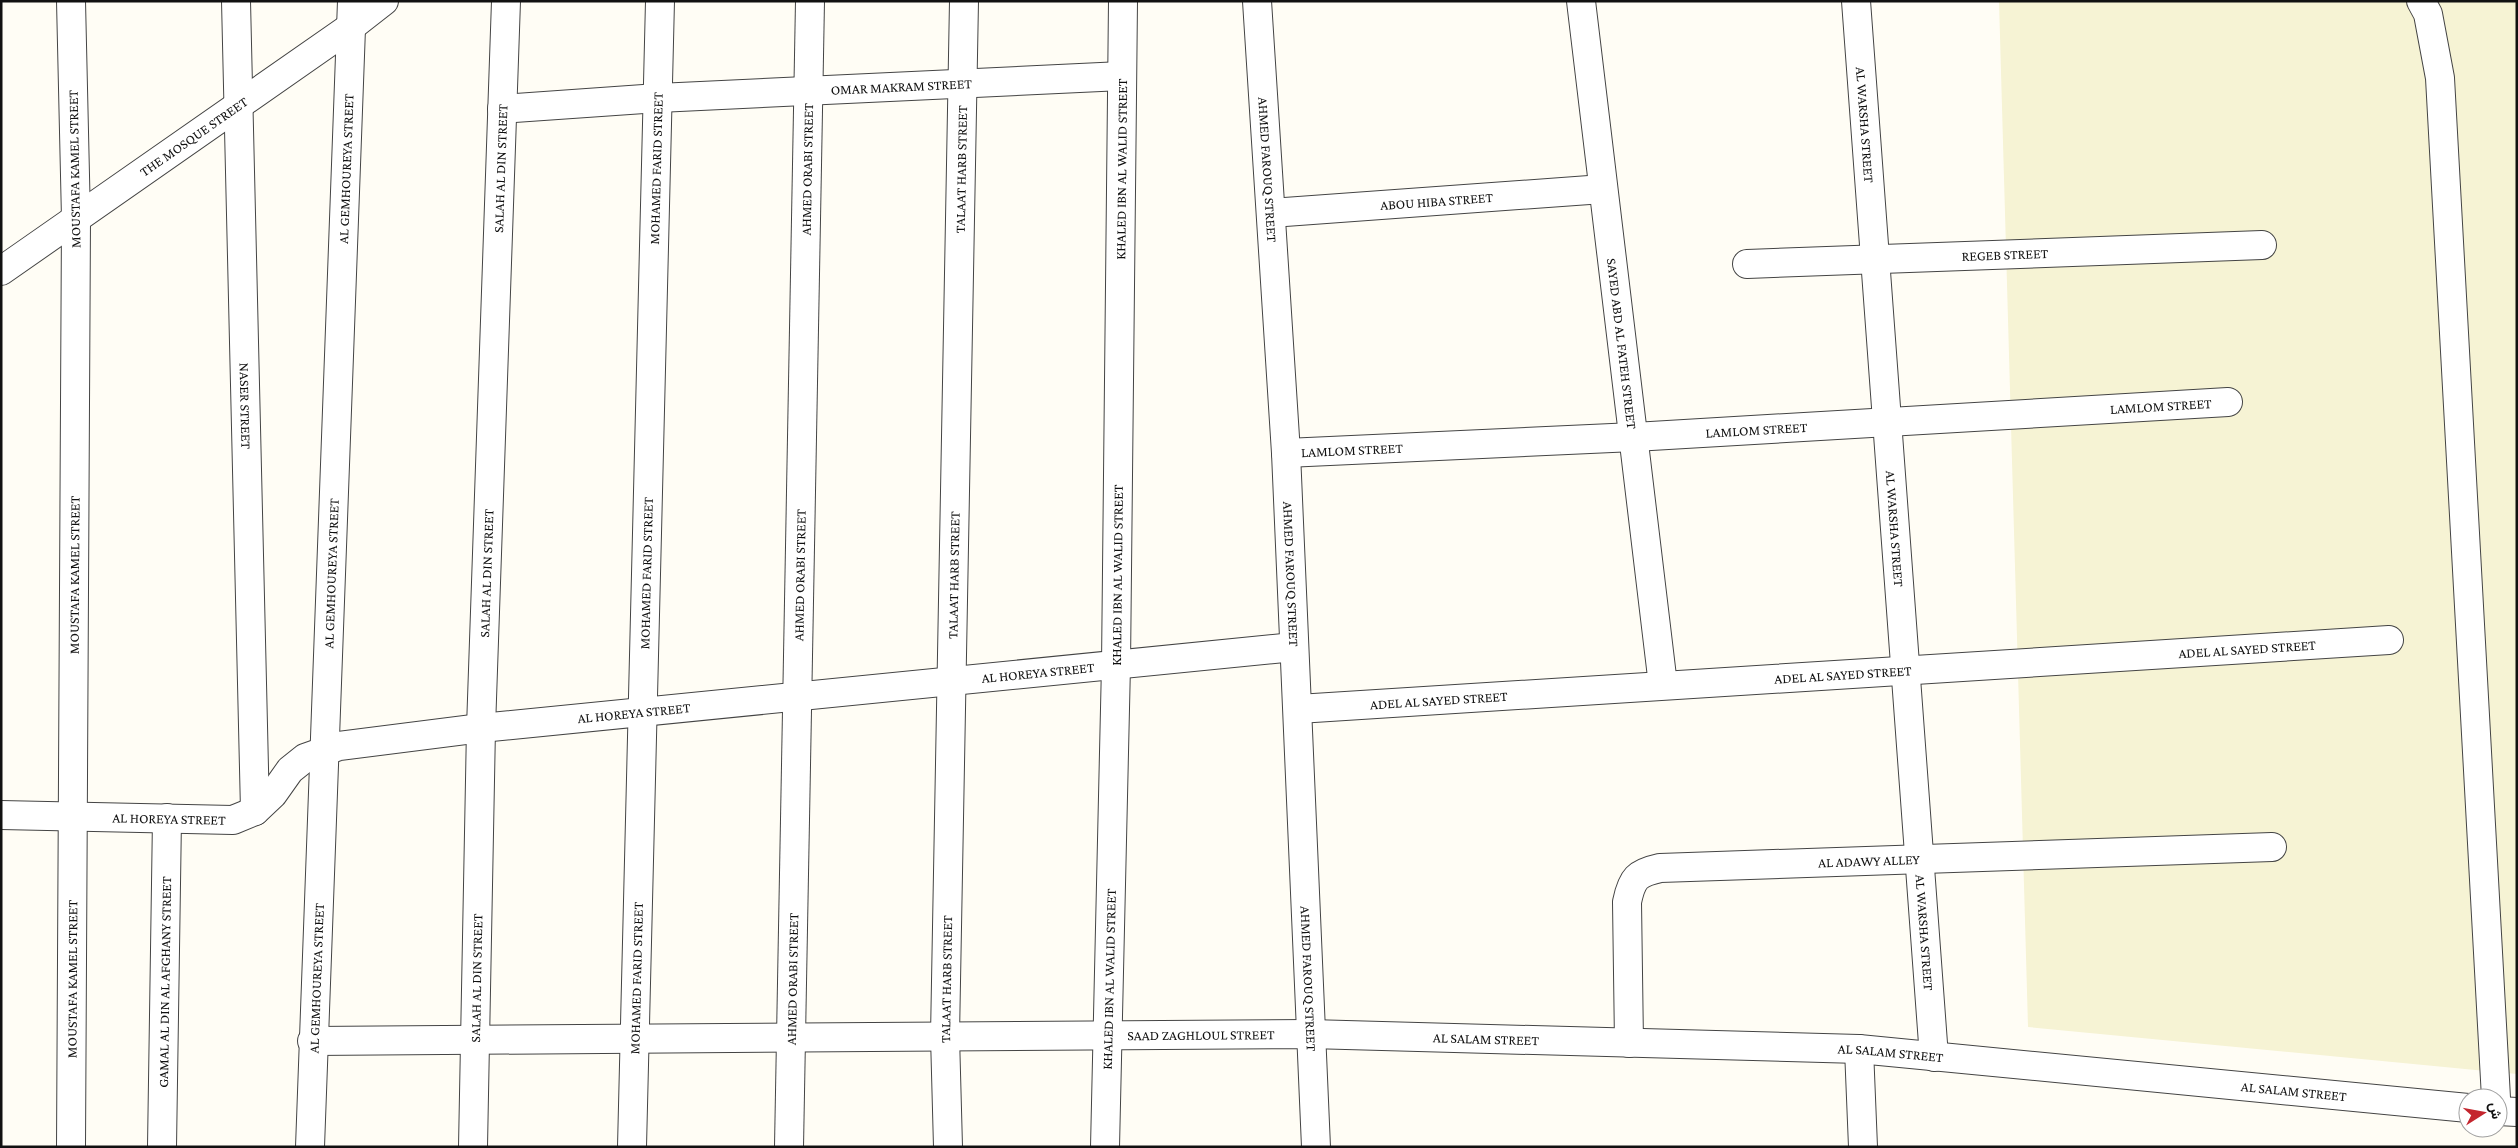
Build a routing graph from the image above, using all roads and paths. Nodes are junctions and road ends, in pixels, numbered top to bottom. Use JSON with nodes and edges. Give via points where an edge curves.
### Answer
{"nodes":[{"id":1,"x":72,"y":1,"type":"edge"},
{"id":2,"x":236,"y":1,"type":"edge"},
{"id":3,"x":384,"y":1,"type":"edge"},
{"id":4,"x":506,"y":1,"type":"edge"},
{"id":5,"x":660,"y":1,"type":"edge"},
{"id":6,"x":810,"y":1,"type":"edge"},
{"id":7,"x":964,"y":1,"type":"edge"},
{"id":8,"x":1123,"y":1,"type":"edge"},
{"id":9,"x":1257,"y":1,"type":"edge"},
{"id":10,"x":1581,"y":1,"type":"edge"},
{"id":11,"x":1856,"y":1,"type":"edge"},
{"id":12,"x":2421,"y":1,"type":"edge"},
{"id":13,"x":352,"y":14,"type":"edge"},
{"id":14,"x":1122,"y":76,"type":"junction"},
{"id":15,"x":962,"y":84,"type":"junction"},
{"id":16,"x":807,"y":91,"type":"junction"},
{"id":17,"x":658,"y":98,"type":"junction"},
{"id":18,"x":238,"y":106,"type":"junction"},
{"id":19,"x":502,"y":109,"type":"junction"},
{"id":20,"x":1603,"y":189,"type":"junction"},
{"id":21,"x":1271,"y":213,"type":"junction"},
{"id":22,"x":76,"y":219,"type":"junction"},
{"id":23,"x":2262,"y":245,"type":"dead end"},
{"id":24,"x":1875,"y":259,"type":"junction"},
{"id":25,"x":1747,"y":264,"type":"dead end"},
{"id":26,"x":1,"y":271,"type":"edge"},
{"id":27,"x":2228,"y":402,"type":"dead end"},
{"id":28,"x":1888,"y":420,"type":"junction"},
{"id":29,"x":1634,"y":437,"type":"junction"},
{"id":30,"x":1286,"y":453,"type":"junction"},
{"id":31,"x":2389,"y":640,"type":"dead end"},
{"id":32,"x":1294,"y":647,"type":"junction"},
{"id":33,"x":1116,"y":665,"type":"junction"},
{"id":34,"x":1904,"y":669,"type":"junction"},
{"id":35,"x":950,"y":682,"type":"junction"},
{"id":36,"x":1663,"y":685,"type":"junction"},
{"id":37,"x":796,"y":697,"type":"junction"},
{"id":38,"x":1298,"y":709,"type":"junction"},
{"id":39,"x":642,"y":713,"type":"junction"},
{"id":40,"x":481,"y":728,"type":"junction"},
{"id":41,"x":323,"y":750,"type":"junction"},
{"id":42,"x":256,"y":811,"type":"junction"},
{"id":43,"x":1,"y":815,"type":"edge"},
{"id":44,"x":73,"y":816,"type":"junction"},
{"id":45,"x":167,"y":818,"type":"junction"},
{"id":46,"x":2272,"y":847,"type":"dead end"},
{"id":47,"x":1919,"y":859,"type":"junction"},
{"id":48,"x":1310,"y":1034,"type":"junction"},
{"id":49,"x":945,"y":1036,"type":"junction"},
{"id":50,"x":1106,"y":1036,"type":"junction"},
{"id":51,"x":791,"y":1037,"type":"junction"},
{"id":52,"x":636,"y":1039,"type":"junction"},
{"id":53,"x":475,"y":1040,"type":"junction"},
{"id":54,"x":312,"y":1041,"type":"junction"},
{"id":55,"x":1629,"y":1043,"type":"junction"},
{"id":56,"x":1859,"y":1049,"type":"junction"},
{"id":57,"x":1934,"y":1056,"type":"junction"},
{"id":58,"x":2495,"y":1088,"type":"edge"},
{"id":59,"x":2458,"y":1107,"type":"edge"},
{"id":60,"x":71,"y":1147,"type":"edge"},
{"id":61,"x":162,"y":1147,"type":"edge"},
{"id":62,"x":310,"y":1147,"type":"edge"},
{"id":63,"x":473,"y":1147,"type":"edge"},
{"id":64,"x":632,"y":1147,"type":"edge"},
{"id":65,"x":789,"y":1147,"type":"edge"},
{"id":66,"x":948,"y":1147,"type":"edge"},
{"id":67,"x":1105,"y":1147,"type":"edge"},
{"id":68,"x":1316,"y":1147,"type":"edge"},
{"id":69,"x":1863,"y":1147,"type":"edge"}],
"edges":[{"from":1,"to":22,"type":"street","name":"MOUSTAFA KAMEL STREET"},
{"from":2,"to":18,"type":"street","name":"NASER STREET"},
{"from":3,"to":13,"type":"street","name":"THE MOSQUE STREET"},
{"from":4,"to":19,"type":"street","name":"SALAH AL DIN STREET"},
{"from":5,"to":17,"type":"street","name":"MOHAMED FARID STREET"},
{"from":6,"to":16,"type":"street","name":"AHMED ORABI STREET"},
{"from":7,"to":15,"type":"street","name":"TALAAT HARB STREET"},
{"from":8,"to":14,"type":"street","name":"KHALED IBN AL WALID STREET"},
{"from":9,"to":21,"type":"street","name":"AHMED FAROUQ STREET"},
{"from":10,"to":20,"type":"street","name":"SAYED ABD AL FATEH STREET"},
{"from":11,"to":24,"type":"street","name":"AL WARSHA STREET"},
{"from":12,"to":58,"type":"street","via":[[2428,14],[2440,78]]},
{"from":13,"to":18,"type":"street","name":"THE MOSQUE STREET"},
{"from":13,"to":41,"type":"street","name":"AL GEMHOUREYA STREET"},
{"from":14,"to":15,"type":"street","name":"OMAR MAKRAM STREET"},
{"from":14,"to":33,"type":"street","name":"KHALED IBN AL WALID STREET"},
{"from":15,"to":16,"type":"street","name":"OMAR MAKRAM STREET"},
{"from":15,"to":35,"type":"street","name":"TALAAT HARB STREET"},
{"from":16,"to":17,"type":"street","name":"OMAR MAKRAM STREET"},
{"from":16,"to":37,"type":"street","name":"AHMED ORABI STREET"},
{"from":17,"to":19,"type":"street","name":"OMAR MAKRAM STREET"},
{"from":17,"to":39,"type":"street","name":"MOHAMED FARID STREET"},
{"from":18,"to":22,"type":"street","name":"THE MOSQUE STREET"},
{"from":18,"to":42,"type":"street","name":"NASER STREET"},
{"from":19,"to":40,"type":"street","name":"SALAH AL DIN STREET"},
{"from":20,"to":21,"type":"street","name":"ABOU HIBA STREET"},
{"from":20,"to":29,"type":"street","name":"SAYED ABD AL FATEH STREET"},
{"from":21,"to":30,"type":"street","name":"AHMED FAROUQ STREET"},
{"from":22,"to":26,"type":"street","name":"THE MOSQUE STREET"},
{"from":22,"to":44,"type":"street","name":"MOUSTAFA KAMEL STREET"},
{"from":23,"to":24,"type":"street","name":"REGEB STREET"},
{"from":24,"to":25,"type":"street","name":"REGEB STREET"},
{"from":24,"to":28,"type":"street","name":"AL WARSHA STREET"},
{"from":27,"to":28,"type":"street","name":"LAMLOM STREET"},
{"from":28,"to":29,"type":"street","name":"LAMLOM STREET"},
{"from":28,"to":34,"type":"street","name":"AL WARSHA STREET"},
{"from":29,"to":30,"type":"street","name":"LAMLOM STREET"},
{"from":29,"to":36,"type":"street","name":"SAYED ABD AL FATEH STREET"},
{"from":30,"to":32,"type":"street","name":"AHMED FAROUQ STREET"},
{"from":31,"to":34,"type":"street","name":"ADEL AL SAYED STREET"},
{"from":32,"to":33,"type":"street","name":"AL HOREYA STREET"},
{"from":32,"to":38,"type":"street","name":"AHMED FAROUQ STREET"},
{"from":33,"to":35,"type":"street","name":"AL HOREYA STREET"},
{"from":33,"to":50,"type":"street","name":"KHALED IBN AL WALID STREET"},
{"from":34,"to":36,"type":"street","name":"ADEL AL SAYED STREET"},
{"from":34,"to":47,"type":"street","name":"AL WARSHA STREET"},
{"from":35,"to":37,"type":"street","name":"AL HOREYA STREET"},
{"from":35,"to":49,"type":"street","name":"TALAAT HARB STREET"},
{"from":36,"to":38,"type":"street","name":"ADEL AL SAYED STREET"},
{"from":37,"to":39,"type":"street","name":"AL HOREYA STREET"},
{"from":37,"to":51,"type":"street","name":"AHMED ORABI STREET"},
{"from":38,"to":48,"type":"street","name":"AHMED FAROUQ STREET"},
{"from":39,"to":40,"type":"street","name":"AL HOREYA STREET"},
{"from":39,"to":52,"type":"street","name":"MOHAMED FARID STREET"},
{"from":40,"to":41,"type":"street","name":"AL HOREYA STREET"},
{"from":40,"to":53,"type":"street","name":"SALAH AL DIN STREET"},
{"from":41,"to":42,"type":"street","name":"AL HOREYA STREET","via":[[304,758],[290,770]]},
{"from":41,"to":54,"type":"street","name":"AL GEMHOUREYA STREET"},
{"from":42,"to":45,"type":"street","name":"AL HOREYA STREET","via":[[233,820]]},
{"from":43,"to":44,"type":"street","name":"AL HOREYA STREET"},
{"from":44,"to":45,"type":"street","name":"AL HOREYA STREET"},
{"from":44,"to":60,"type":"street","name":"MOUSTAFA KAMEL STREET"},
{"from":45,"to":61,"type":"street","name":"GAMAL AL DIN AL AFGHANY STREET"},
{"from":46,"to":47,"type":"street","name":"AL ADAWY ALLEY"},
{"from":47,"to":55,"type":"street","name":"AL ADAWY ALLEY","via":[[1643,871],[1631,884],[1627,902]]},
{"from":47,"to":57,"type":"street","name":"AL WARSHA STREET"},
{"from":48,"to":50,"type":"street","name":"SAAD ZAGHLOUL STREET"},
{"from":48,"to":55,"type":"street","name":"AL SALAM STREET"},
{"from":48,"to":68,"type":"street","name":"AHMED FAROUQ STREET"},
{"from":49,"to":50,"type":"street","name":"SAAD ZAGHLOUL STREET"},
{"from":49,"to":51,"type":"street","name":"SAAD ZAGHLOUL STREET"},
{"from":49,"to":66,"type":"street","name":"TALAAT HARB STREET"},
{"from":50,"to":67,"type":"street","name":"KHALED IBN AL WALID STREET"},
{"from":51,"to":52,"type":"street","name":"SAAD ZAGHLOUL STREET"},
{"from":51,"to":65,"type":"street","name":"AHMED ORABI STREET"},
{"from":52,"to":53,"type":"street","name":"SAAD ZAGHLOUL STREET"},
{"from":52,"to":64,"type":"street","name":"MOHAMED FARID STREET"},
{"from":53,"to":54,"type":"street","name":"SAAD ZAGHLOUL STREET"},
{"from":53,"to":63,"type":"street","name":"SALAH AL DIN STREET"},
{"from":54,"to":62,"type":"street","name":"AL GEMHOUREYA STREET"},
{"from":55,"to":56,"type":"street","name":"AL SALAM STREET"},
{"from":56,"to":57,"type":"street","name":"AL SALAM STREET"},
{"from":56,"to":69,"type":"street"},
{"from":57,"to":59,"type":"street","name":"AL SALAM STREET"}]}
